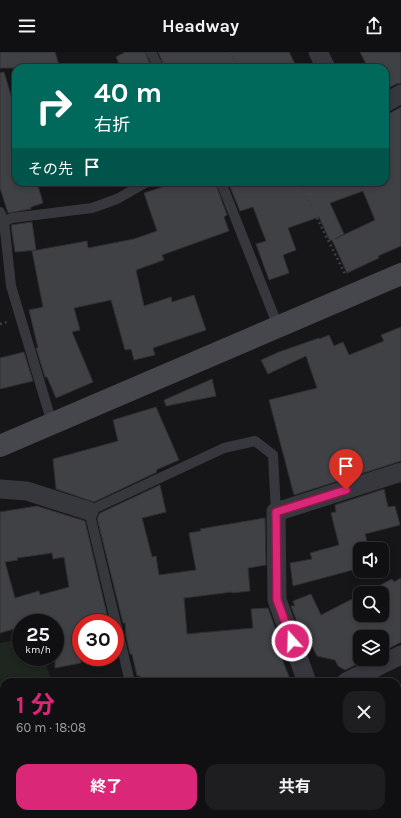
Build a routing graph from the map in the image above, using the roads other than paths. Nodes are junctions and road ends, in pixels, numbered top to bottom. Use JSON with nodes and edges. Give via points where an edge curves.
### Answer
{"nodes":[{"id":1,"x":151,"y":52,"type":"edge"},
{"id":2,"x":318,"y":52,"type":"edge"},
{"id":3,"x":157,"y":64,"type":"edge"},
{"id":4,"x":324,"y":64,"type":"edge"},
{"id":5,"x":401,"y":94,"type":"edge"},
{"id":6,"x":389,"y":101,"type":"edge"},
{"id":7,"x":140,"y":186,"type":"edge"},
{"id":8,"x":223,"y":186,"type":"edge"},
{"id":9,"x":2,"y":216,"type":"edge"},
{"id":10,"x":401,"y":274,"type":"edge"},
{"id":11,"x":278,"y":326,"type":"junction"},
{"id":12,"x":52,"y":423,"type":"junction"},
{"id":13,"x":0,"y":446,"type":"edge"},
{"id":14,"x":401,"y":472,"type":"edge"},
{"id":15,"x":0,"y":489,"type":"edge"},
{"id":16,"x":89,"y":511,"type":"junction"},
{"id":17,"x":276,"y":512,"type":"junction"},
{"id":18,"x":401,"y":655,"type":"edge"},
{"id":19,"x":129,"y":678,"type":"edge"},
{"id":20,"x":306,"y":678,"type":"edge"},
{"id":21,"x":354,"y":678,"type":"edge"}],
"edges":[{"from":1,"to":3,"type":"lane"},
{"from":2,"to":4,"type":"street"},
{"from":5,"to":6,"type":"street"},
{"from":7,"to":9,"type":"lane","via":[[118,199],[92,208],[12,218]]},
{"from":8,"to":11,"type":"lane"},
{"from":9,"to":12,"type":"lane","via":[[11,286]]},
{"from":10,"to":11,"type":"street"},
{"from":11,"to":12,"type":"street"},
{"from":12,"to":13,"type":"street"},
{"from":14,"to":17,"type":"street"},
{"from":15,"to":16,"type":"street","via":[[27,491]]},
{"from":16,"to":17,"type":"lane","via":[[224,448],[255,441],[273,455]]},
{"from":16,"to":19,"type":"lane"},
{"from":17,"to":20,"type":"street","via":[[277,600]]},
{"from":18,"to":21,"type":"street"}]}
